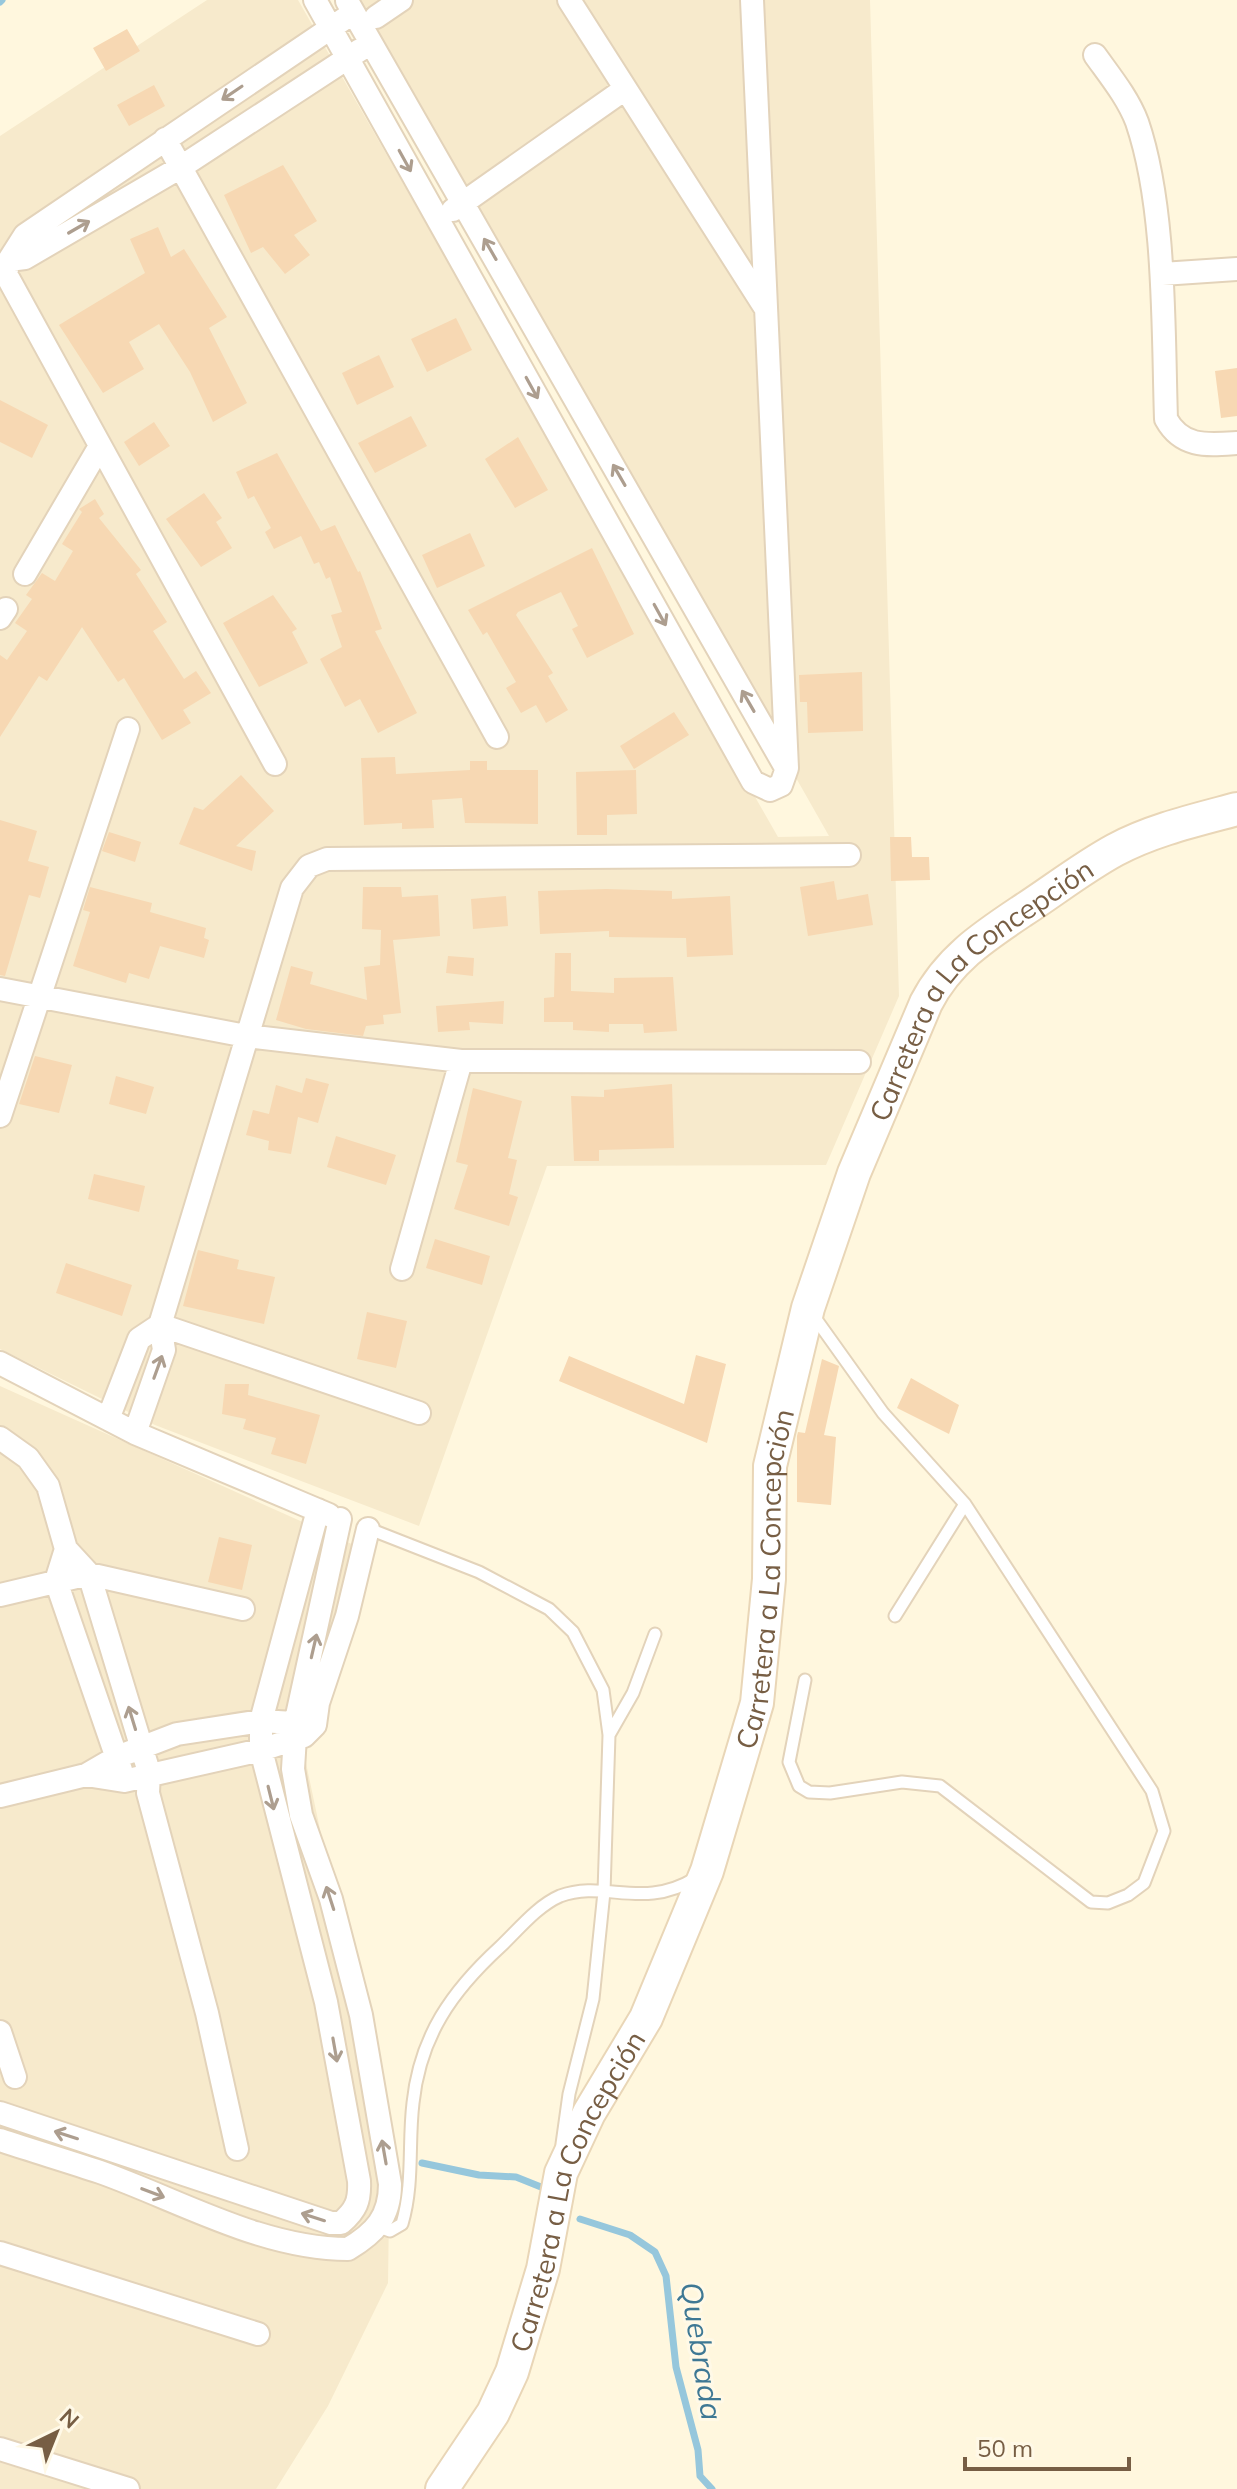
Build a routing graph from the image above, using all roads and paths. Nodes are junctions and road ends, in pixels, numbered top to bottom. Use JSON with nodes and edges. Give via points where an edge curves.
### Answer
{"nodes":[{"id":1,"x":315,"y":0,"type":"edge"},
{"id":2,"x":401,"y":0,"type":"edge"},
{"id":3,"x":569,"y":0,"type":"edge"},
{"id":4,"x":752,"y":0,"type":"edge"},
{"id":5,"x":349,"y":6,"type":"edge"},
{"id":6,"x":376,"y":17,"type":"dead end"},
{"id":7,"x":329,"y":28,"type":"junction"},
{"id":8,"x":370,"y":44,"type":"junction"},
{"id":9,"x":1095,"y":55,"type":"dead end"},
{"id":10,"x":348,"y":58,"type":"junction"},
{"id":11,"x":625,"y":89,"type":"junction"},
{"id":12,"x":165,"y":139,"type":"junction"},
{"id":13,"x":181,"y":167,"type":"junction"},
{"id":14,"x":464,"y":202,"type":"junction"},
{"id":15,"x":439,"y":221,"type":"junction"},
{"id":16,"x":5,"y":269,"type":"edge"},
{"id":17,"x":1237,"y":269,"type":"edge"},
{"id":18,"x":1162,"y":274,"type":"junction"},
{"id":19,"x":767,"y":312,"type":"junction"},
{"id":20,"x":1237,"y":443,"type":"edge"},
{"id":21,"x":100,"y":446,"type":"junction"},
{"id":22,"x":25,"y":574,"type":"dead end"},
{"id":23,"x":128,"y":729,"type":"dead end"},
{"id":24,"x":497,"y":737,"type":"dead end"},
{"id":25,"x":275,"y":764,"type":"dead end"},
{"id":26,"x":787,"y":768,"type":"junction"},
{"id":27,"x":1237,"y":809,"type":"edge"},
{"id":28,"x":849,"y":855,"type":"dead end"},
{"id":29,"x":0,"y":989,"type":"edge"},
{"id":30,"x":41,"y":998,"type":"junction"},
{"id":31,"x":246,"y":1036,"type":"junction"},
{"id":32,"x":461,"y":1061,"type":"junction"},
{"id":33,"x":859,"y":1062,"type":"dead end"},
{"id":34,"x":0,"y":1116,"type":"edge"},
{"id":35,"x":402,"y":1269,"type":"dead end"},
{"id":36,"x":808,"y":1308,"type":"junction"},
{"id":37,"x":160,"y":1325,"type":"junction"},
{"id":38,"x":0,"y":1363,"type":"edge"},
{"id":39,"x":419,"y":1413,"type":"dead end"},
{"id":40,"x":108,"y":1419,"type":"junction"},
{"id":41,"x":135,"y":1433,"type":"junction"},
{"id":42,"x":0,"y":1438,"type":"edge"},
{"id":43,"x":965,"y":1504,"type":"junction"},
{"id":44,"x":318,"y":1510,"type":"junction"},
{"id":45,"x":340,"y":1519,"type":"junction"},
{"id":46,"x":373,"y":1530,"type":"junction"},
{"id":47,"x":66,"y":1549,"type":"junction"},
{"id":48,"x":89,"y":1574,"type":"junction"},
{"id":49,"x":56,"y":1581,"type":"junction"},
{"id":50,"x":0,"y":1595,"type":"edge"},
{"id":51,"x":296,"y":1601,"type":"junction"},
{"id":52,"x":243,"y":1609,"type":"dead end"},
{"id":53,"x":322,"y":1610,"type":"junction"},
{"id":54,"x":347,"y":1616,"type":"junction"},
{"id":55,"x":895,"y":1616,"type":"dead end"},
{"id":56,"x":655,"y":1634,"type":"dead end"},
{"id":57,"x":805,"y":1680,"type":"dead end"},
{"id":58,"x":261,"y":1721,"type":"junction"},
{"id":59,"x":302,"y":1728,"type":"junction"},
{"id":60,"x":609,"y":1735,"type":"junction"},
{"id":61,"x":141,"y":1748,"type":"junction"},
{"id":62,"x":261,"y":1750,"type":"junction"},
{"id":63,"x":117,"y":1757,"type":"junction"},
{"id":64,"x":86,"y":1775,"type":"junction"},
{"id":65,"x":124,"y":1781,"type":"junction"},
{"id":66,"x":148,"y":1783,"type":"junction"},
{"id":67,"x":0,"y":1796,"type":"edge"},
{"id":68,"x":707,"y":1871,"type":"junction"},
{"id":69,"x":604,"y":1892,"type":"junction"},
{"id":70,"x":0,"y":2032,"type":"edge"},
{"id":71,"x":15,"y":2077,"type":"dead end"},
{"id":72,"x":0,"y":2113,"type":"edge"},
{"id":73,"x":0,"y":2140,"type":"edge"},
{"id":74,"x":237,"y":2149,"type":"dead end"},
{"id":75,"x":561,"y":2173,"type":"junction"},
{"id":76,"x":379,"y":2227,"type":"junction"},
{"id":77,"x":0,"y":2253,"type":"edge"},
{"id":78,"x":258,"y":2334,"type":"dead end"},
{"id":79,"x":0,"y":2449,"type":"edge"},
{"id":80,"x":128,"y":2489,"type":"edge"},
{"id":81,"x":442,"y":2489,"type":"edge"}],
"edges":[{"from":1,"to":7,"type":"street"},
{"from":2,"to":6,"type":"street"},
{"from":3,"to":11,"type":"street"},
{"from":4,"to":19,"type":"street"},
{"from":5,"to":7,"type":"street"},
{"from":5,"to":8,"type":"street"},
{"from":7,"to":10,"type":"street"},
{"from":7,"to":12,"type":"street","one_way":true},
{"from":8,"to":10,"type":"street"},
{"from":8,"to":14,"type":"street"},
{"from":9,"to":18,"type":"street","via":[[1136,120]]},
{"from":10,"to":13,"type":"street"},
{"from":10,"to":15,"type":"street","one_way":true},
{"from":11,"to":14,"type":"street"},
{"from":11,"to":19,"type":"street"},
{"from":12,"to":13,"type":"street"},
{"from":12,"to":16,"type":"street","via":[[25,235]]},
{"from":16,"to":13,"type":"street","one_way":true},
{"from":13,"to":24,"type":"street"},
{"from":14,"to":15,"type":"street"},
{"from":26,"to":14,"type":"street","one_way":true},
{"from":15,"to":26,"type":"street","one_way":true,"via":[[753,782],[770,790],[781,785]]},
{"from":16,"to":21,"type":"street"},
{"from":17,"to":18,"type":"street"},
{"from":18,"to":20,"type":"street","via":[[1166,419],[1172,431],[1194,444]]},
{"from":19,"to":26,"type":"street"},
{"from":21,"to":22,"type":"street"},
{"from":21,"to":25,"type":"street"},
{"from":23,"to":30,"type":"street"},
{"from":27,"to":36,"type":"main road","name":"Carretera a La Concepción","via":[[1117,849],[950,965],[926,1003],[854,1173]]},
{"from":28,"to":31,"type":"street","via":[[327,859],[309,866],[292,888]]},
{"from":29,"to":30,"type":"street"},
{"from":30,"to":31,"type":"street"},
{"from":30,"to":34,"type":"street"},
{"from":31,"to":32,"type":"street"},
{"from":31,"to":37,"type":"street"},
{"from":32,"to":33,"type":"street"},
{"from":32,"to":35,"type":"street"},
{"from":36,"to":43,"type":"lane","via":[[883,1413]]},
{"from":36,"to":68,"type":"main road","name":"Carretera a La Concepción","via":[[770,1466],[769,1579],[757,1703]]},
{"from":37,"to":39,"type":"street"},
{"from":37,"to":40,"type":"street","via":[[139,1339]]},
{"from":41,"to":37,"type":"street","one_way":true,"via":[[164,1350]]},
{"from":38,"to":40,"type":"street"},
{"from":40,"to":41,"type":"street"},
{"from":41,"to":44,"type":"street"},
{"from":42,"to":47,"type":"street","via":[[28,1458],[48,1486]]},
{"from":43,"to":55,"type":"lane"},
{"from":43,"to":57,"type":"lane","via":[[1152,1791],[1164,1831],[1144,1883],[1108,1903],[1091,1902],[940,1786],[902,1782],[809,1792],[799,1786],[789,1762]]},
{"from":44,"to":45,"type":"street"},
{"from":44,"to":51,"type":"street"},
{"from":45,"to":46,"type":"street"},
{"from":45,"to":53,"type":"street"},
{"from":46,"to":54,"type":"street"},
{"from":46,"to":60,"type":"lane","via":[[479,1572],[549,1609],[573,1632],[589,1658],[603,1690]]},
{"from":47,"to":48,"type":"street"},
{"from":47,"to":49,"type":"street"},
{"from":48,"to":49,"type":"street"},
{"from":48,"to":52,"type":"street"},
{"from":61,"to":48,"type":"street","one_way":true},
{"from":49,"to":50,"type":"street"},
{"from":49,"to":63,"type":"street"},
{"from":51,"to":53,"type":"street"},
{"from":51,"to":58,"type":"street"},
{"from":53,"to":54,"type":"street"},
{"from":59,"to":53,"type":"street","one_way":true},
{"from":54,"to":59,"type":"street","via":[[318,1703]]},
{"from":56,"to":60,"type":"lane","via":[[633,1693]]},
{"from":58,"to":59,"type":"street"},
{"from":58,"to":61,"type":"street","via":[[177,1734]]},
{"from":58,"to":62,"type":"street"},
{"from":59,"to":62,"type":"street"},
{"from":76,"to":59,"type":"street","one_way":true,"via":[[390,2205],[390,2184],[361,2015],[331,1899],[301,1815],[293,1769]]},
{"from":60,"to":69,"type":"lane"},
{"from":61,"to":63,"type":"street"},
{"from":61,"to":66,"type":"street"},
{"from":62,"to":66,"type":"street"},
{"from":62,"to":72,"type":"street","one_way":true,"via":[[326,2002],[359,2181],[355,2211],[341,2223],[331,2223]]},
{"from":63,"to":64,"type":"street"},
{"from":63,"to":65,"type":"street"},
{"from":64,"to":65,"type":"street"},
{"from":64,"to":67,"type":"street"},
{"from":65,"to":66,"type":"street"},
{"from":66,"to":74,"type":"street"},
{"from":68,"to":69,"type":"lane","via":[[682,1887],[657,1894]]},
{"from":68,"to":75,"type":"main road","name":"Carretera a La Concepción","via":[[646,2018],[589,2113]]},
{"from":69,"to":75,"type":"lane","via":[[593,1999],[569,2094]]},
{"from":69,"to":76,"type":"lane","via":[[567,1894],[549,1901],[471,1974],[449,2004],[425,2044],[413,2102],[410,2196],[402,2224],[390,2231]]},
{"from":70,"to":71,"type":"street"},
{"from":73,"to":76,"type":"street","one_way":true,"via":[[301,2244],[348,2249]]},
{"from":75,"to":81,"type":"main road","name":"Carretera a La Concepción","via":[[543,2269],[512,2372],[493,2413]]},
{"from":77,"to":78,"type":"street"},
{"from":79,"to":80,"type":"street"}]}
